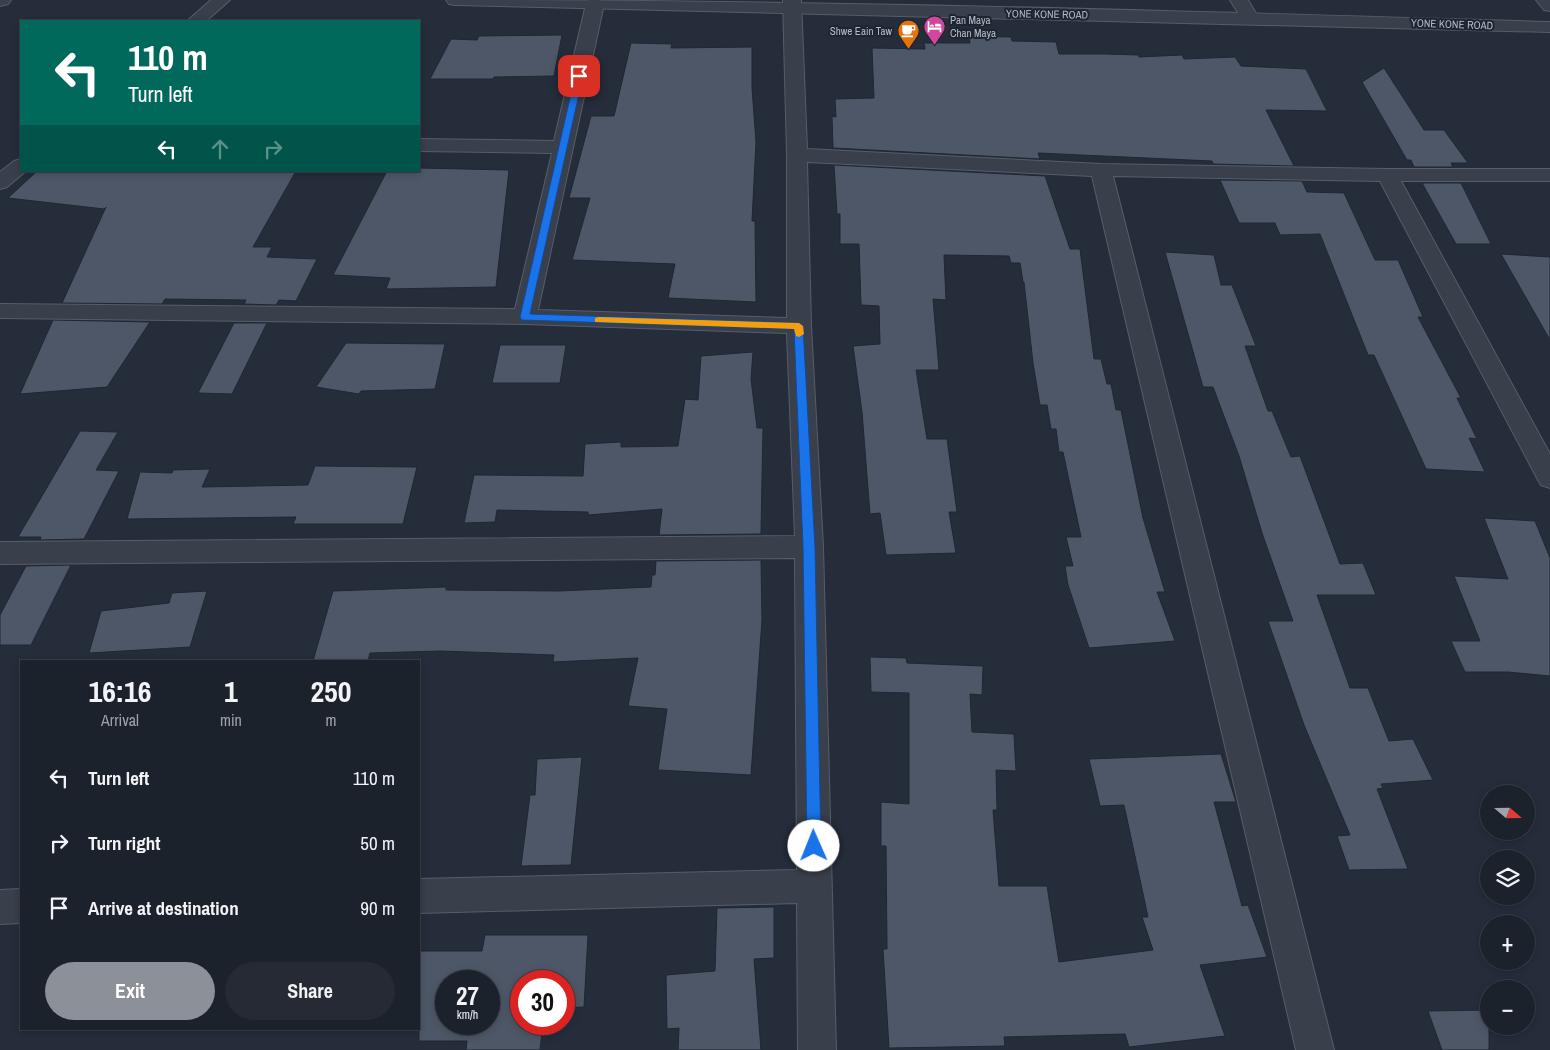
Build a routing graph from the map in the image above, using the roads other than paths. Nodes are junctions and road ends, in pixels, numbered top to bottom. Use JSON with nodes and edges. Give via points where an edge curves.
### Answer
{"nodes":[{"id":1,"x":222,"y":0,"type":"edge"},
{"id":2,"x":455,"y":0,"type":"edge"},
{"id":3,"x":1239,"y":0,"type":"edge"},
{"id":4,"x":1545,"y":0,"type":"edge"},
{"id":5,"x":505,"y":1,"type":"edge"},
{"id":6,"x":595,"y":4,"type":"junction"},
{"id":7,"x":792,"y":5,"type":"edge"},
{"id":8,"x":1550,"y":6,"type":"edge"},
{"id":9,"x":1250,"y":17,"type":"junction"},
{"id":10,"x":197,"y":20,"type":"edge"},
{"id":11,"x":1550,"y":27,"type":"edge"},
{"id":12,"x":420,"y":145,"type":"edge"},
{"id":13,"x":563,"y":148,"type":"junction"},
{"id":14,"x":797,"y":155,"type":"junction"},
{"id":15,"x":20,"y":166,"type":"edge"},
{"id":16,"x":1101,"y":170,"type":"junction"},
{"id":17,"x":1550,"y":174,"type":"edge"},
{"id":18,"x":1387,"y":175,"type":"junction"},
{"id":19,"x":0,"y":183,"type":"edge"},
{"id":20,"x":0,"y":311,"type":"edge"},
{"id":21,"x":525,"y":317,"type":"junction"},
{"id":22,"x":799,"y":326,"type":"junction"},
{"id":23,"x":1550,"y":478,"type":"edge"},
{"id":24,"x":809,"y":547,"type":"junction"},
{"id":25,"x":0,"y":553,"type":"edge"},
{"id":26,"x":814,"y":886,"type":"junction"},
{"id":27,"x":420,"y":896,"type":"edge"},
{"id":28,"x":20,"y":906,"type":"edge"},
{"id":29,"x":0,"y":907,"type":"edge"},
{"id":30,"x":817,"y":1050,"type":"edge"},
{"id":31,"x":1315,"y":1050,"type":"edge"}],
"edges":[{"from":1,"to":10,"type":"street"},
{"from":2,"to":5,"type":"street","name":"YONE KONE ROAD"},
{"from":3,"to":9,"type":"street"},
{"from":4,"to":8,"type":"street"},
{"from":5,"to":6,"type":"street","name":"YONE KONE ROAD"},
{"from":6,"to":7,"type":"street","name":"YONE KONE ROAD"},
{"from":6,"to":13,"type":"street"},
{"from":7,"to":9,"type":"street","name":"YONE KONE ROAD"},
{"from":7,"to":14,"type":"street"},
{"from":9,"to":11,"type":"street","name":"YONE KONE ROAD"},
{"from":12,"to":13,"type":"street"},
{"from":13,"to":21,"type":"street"},
{"from":14,"to":16,"type":"street"},
{"from":14,"to":22,"type":"street"},
{"from":15,"to":19,"type":"street"},
{"from":16,"to":18,"type":"street"},
{"from":16,"to":31,"type":"street"},
{"from":17,"to":18,"type":"street"},
{"from":18,"to":23,"type":"street"},
{"from":20,"to":21,"type":"street"},
{"from":21,"to":22,"type":"street"},
{"from":22,"to":24,"type":"street"},
{"from":24,"to":25,"type":"street"},
{"from":24,"to":26,"type":"street"},
{"from":26,"to":27,"type":"street"},
{"from":26,"to":30,"type":"street"},
{"from":28,"to":29,"type":"street"}]}
